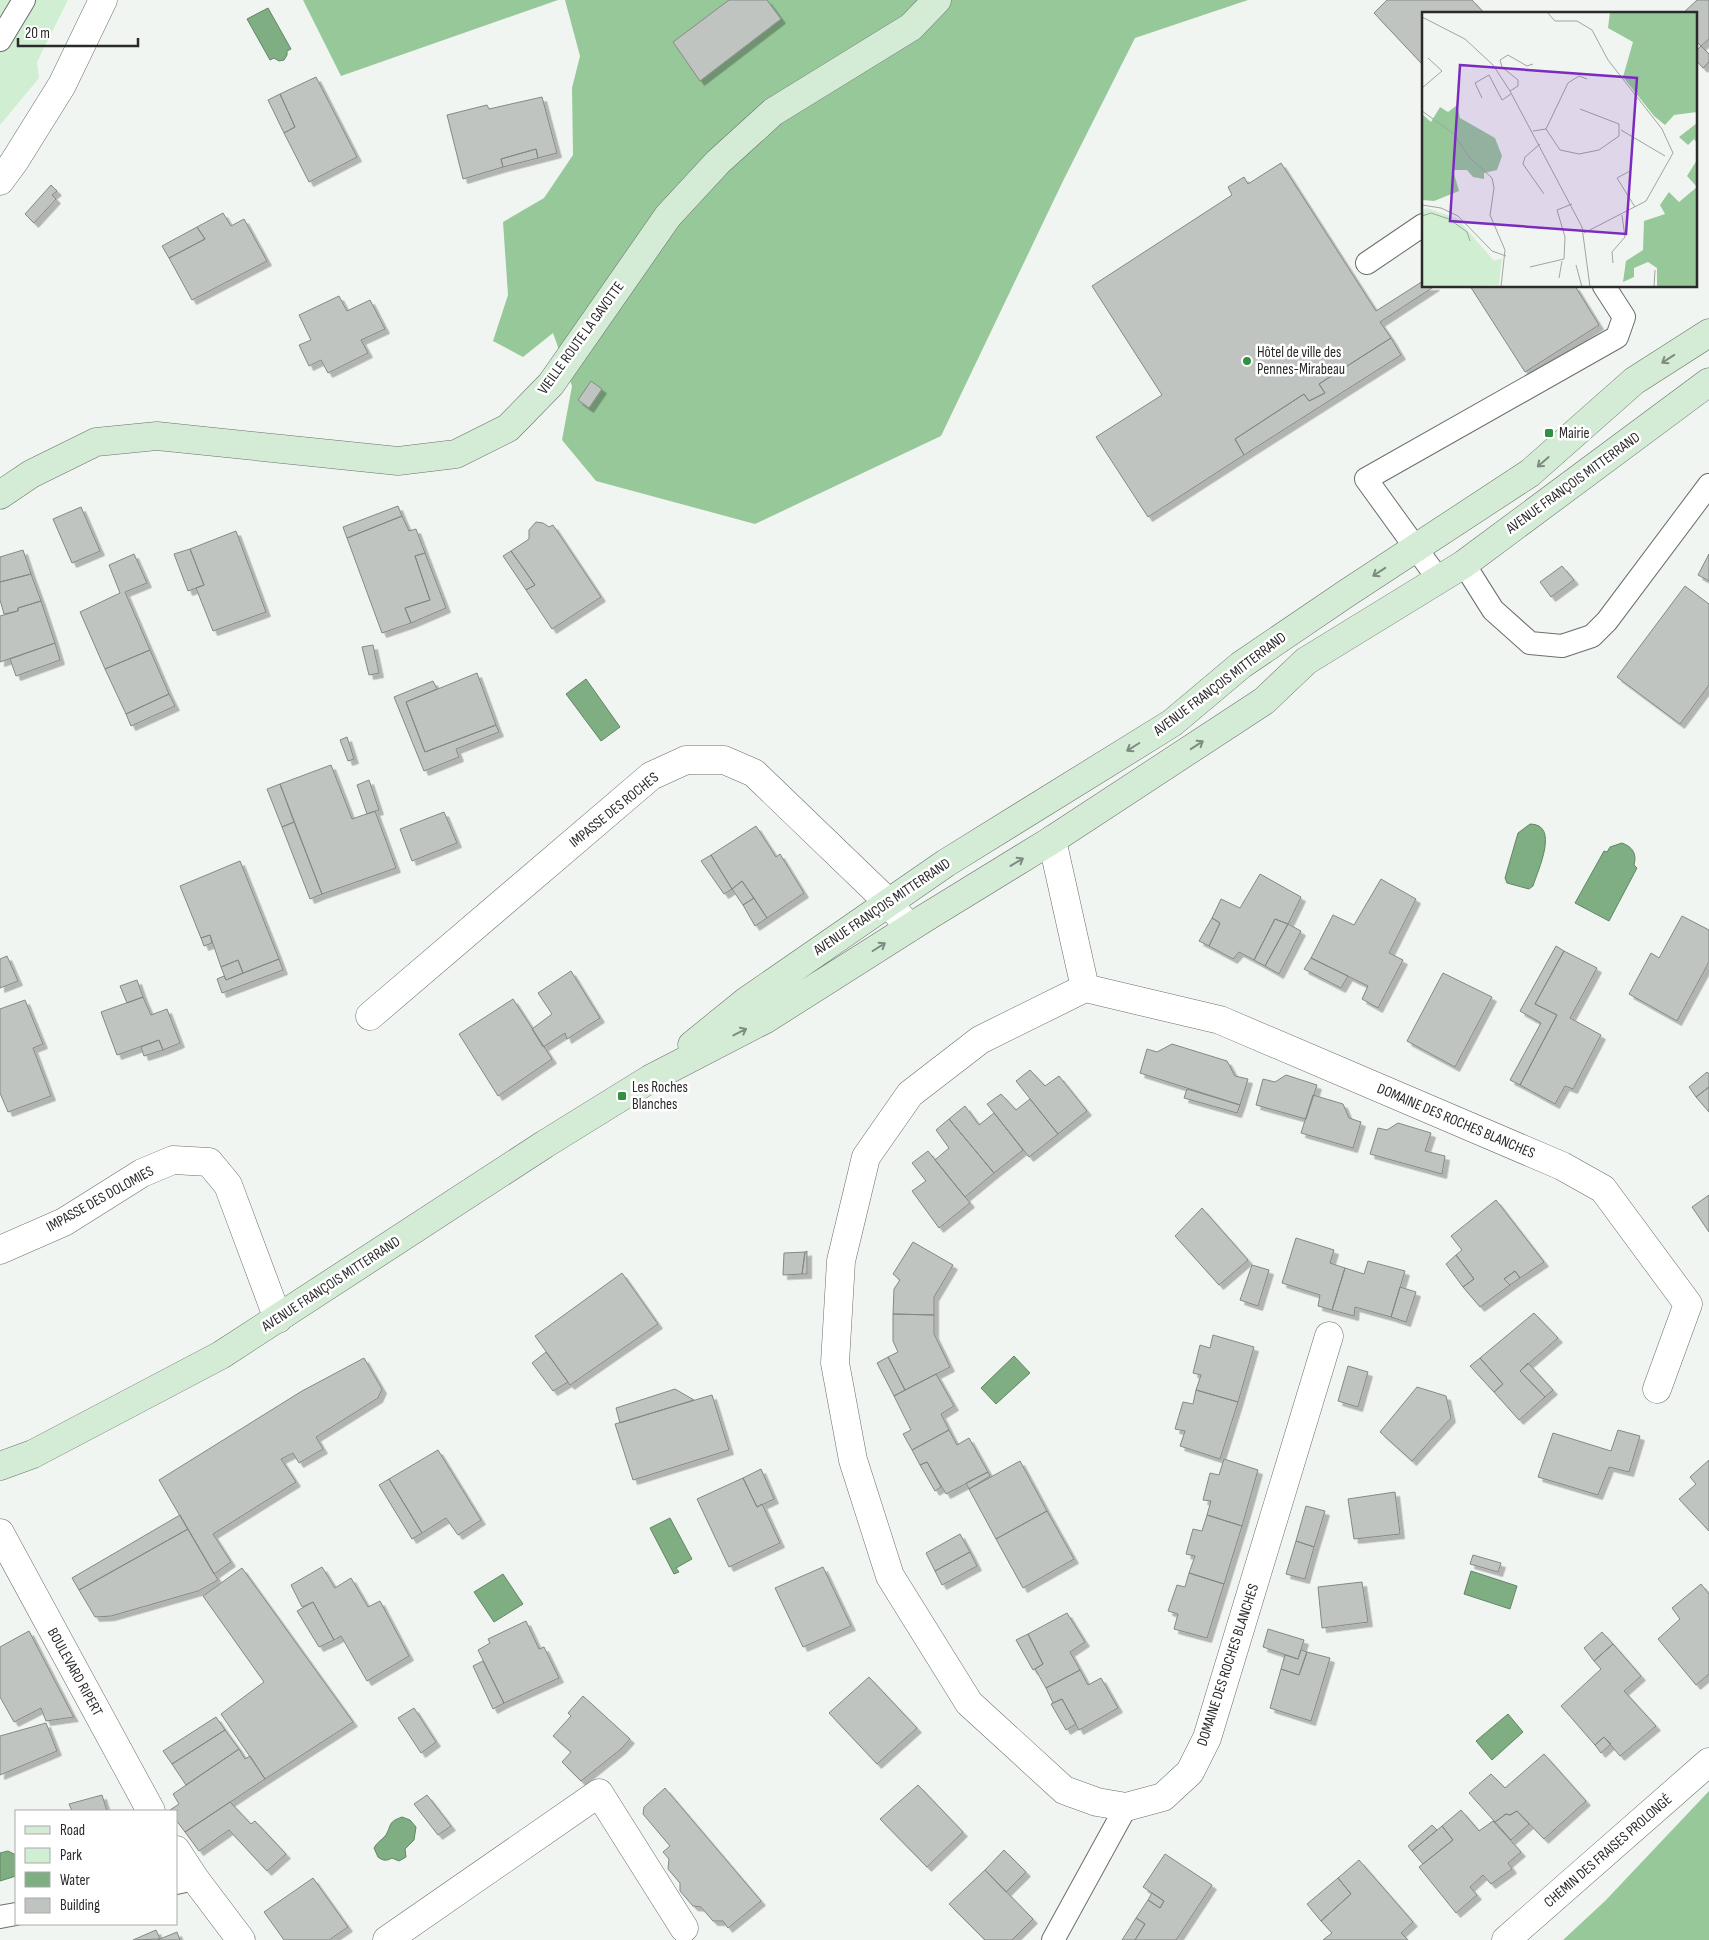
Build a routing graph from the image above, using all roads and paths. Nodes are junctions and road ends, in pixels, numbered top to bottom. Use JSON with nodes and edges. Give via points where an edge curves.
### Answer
{"nodes":[{"id":1,"x":24,"y":0,"type":"edge"},
{"id":2,"x":103,"y":0,"type":"edge"},
{"id":3,"x":937,"y":0,"type":"edge"},
{"id":4,"x":0,"y":40,"type":"edge"},
{"id":5,"x":0,"y":181,"type":"edge"},
{"id":6,"x":1422,"y":226,"type":"edge"},
{"id":7,"x":1367,"y":263,"type":"dead end"},
{"id":8,"x":1605,"y":288,"type":"edge"},
{"id":9,"x":1709,"y":333,"type":"edge"},
{"id":10,"x":1709,"y":382,"type":"edge"},
{"id":11,"x":1709,"y":484,"type":"edge"},
{"id":12,"x":0,"y":495,"type":"edge"},
{"id":13,"x":1415,"y":548,"type":"junction"},
{"id":14,"x":1464,"y":564,"type":"junction"},
{"id":15,"x":1439,"y":580,"type":"junction"},
{"id":16,"x":1052,"y":840,"type":"junction"},
{"id":17,"x":889,"y":903,"type":"junction"},
{"id":18,"x":909,"y":928,"type":"junction"},
{"id":19,"x":1084,"y":988,"type":"junction"},
{"id":20,"x":370,"y":1016,"type":"dead end"},
{"id":21,"x":650,"y":1079,"type":"junction"},
{"id":22,"x":0,"y":1250,"type":"edge"},
{"id":23,"x":278,"y":1319,"type":"junction"},
{"id":24,"x":1329,"y":1336,"type":"dead end"},
{"id":25,"x":1657,"y":1389,"type":"dead end"},
{"id":26,"x":0,"y":1466,"type":"edge"},
{"id":27,"x":0,"y":1532,"type":"edge"},
{"id":28,"x":1709,"y":1762,"type":"edge"},
{"id":29,"x":1126,"y":1807,"type":"junction"},
{"id":30,"x":150,"y":1810,"type":"edge"},
{"id":31,"x":178,"y":1857,"type":"edge"},
{"id":32,"x":185,"y":1881,"type":"edge"},
{"id":33,"x":15,"y":1914,"type":"edge"},
{"id":34,"x":0,"y":1917,"type":"edge"},
{"id":35,"x":684,"y":1928,"type":"dead end"},
{"id":36,"x":241,"y":1940,"type":"edge"},
{"id":37,"x":387,"y":1940,"type":"edge"},
{"id":38,"x":1053,"y":1940,"type":"edge"},
{"id":39,"x":1506,"y":1940,"type":"edge"}],
"edges":[{"from":1,"to":4,"type":"lane"},
{"from":2,"to":5,"type":"street","via":[[62,85]]},
{"from":3,"to":12,"type":"main road","name":"VIEILLE ROUTE LA GAVOTTE","via":[[911,27],[773,112],[718,162],[668,216],[551,384],[508,428],[456,454],[398,461],[158,436],[96,442],[31,474]]},
{"from":6,"to":7,"type":"lane"},
{"from":8,"to":13,"type":"lane","via":[[1624,317],[1617,337],[1366,478]]},
{"from":9,"to":13,"type":"main road","name":"AVENUE FRANÇOIS MITTERRAND","one_way":true,"via":[[1634,381],[1530,473]]},
{"from":10,"to":14,"type":"main road","name":"AVENUE FRANÇOIS MITTERRAND"},
{"from":11,"to":14,"type":"lane","via":[[1602,626],[1592,636],[1562,646],[1530,643],[1493,610]]},
{"from":13,"to":15,"type":"lane"},
{"from":13,"to":17,"type":"main road","name":"AVENUE FRANÇOIS MITTERRAND","one_way":true,"via":[[1241,665],[1172,723],[946,863]]},
{"from":14,"to":15,"type":"main road","name":"AVENUE FRANÇOIS MITTERRAND"},
{"from":16,"to":15,"type":"main road","name":"AVENUE FRANÇOIS MITTERRAND","one_way":true,"via":[[1264,701],[1306,661]]},
{"from":18,"to":16,"type":"main road","name":"AVENUE FRANÇOIS MITTERRAND","one_way":true},
{"from":16,"to":19,"type":"street"},
{"from":17,"to":18,"type":"street","name":"IMPASSE DES ROCHES"},
{"from":17,"to":20,"type":"street","name":"IMPASSE DES ROCHES","via":[[754,773],[724,760],[686,760],[651,776]]},
{"from":17,"to":21,"type":"main road","name":"AVENUE FRANÇOIS MITTERRAND","via":[[745,1002]]},
{"from":21,"to":18,"type":"main road","name":"AVENUE FRANÇOIS MITTERRAND","one_way":true,"via":[[766,1019]]},
{"from":19,"to":25,"type":"street","name":"DOMAINE DES ROCHES BLANCHES","via":[[1220,1020],[1562,1166],[1603,1189],[1688,1304]]},
{"from":19,"to":29,"type":"street","name":"DOMAINE DES ROCHES BLANCHES","via":[[980,1040],[910,1094],[866,1157],[841,1261],[834,1364],[853,1460],[890,1576],[969,1703],[1064,1790],[1097,1802]]},
{"from":21,"to":23,"type":"main road","name":"AVENUE FRANÇOIS MITTERRAND"},
{"from":22,"to":23,"type":"street","name":"IMPASSE DES DOLOMIES","via":[[64,1222],[142,1173],[173,1160],[209,1162],[228,1185]]},
{"from":23,"to":26,"type":"main road","name":"AVENUE FRANÇOIS MITTERRAND","via":[[221,1354],[34,1454]]},
{"from":24,"to":29,"type":"street","name":"DOMAINE DES ROCHES BLANCHES","via":[[1207,1738],[1190,1772],[1162,1797]]},
{"from":27,"to":30,"type":"street","name":"BOULEVARD RIPERT"},
{"from":28,"to":39,"type":"street","name":"CHEMIN DES FRAISES PROLONGÉ"},
{"from":29,"to":38,"type":"lane"},
{"from":31,"to":32,"type":"street"},
{"from":32,"to":36,"type":"street"},
{"from":33,"to":34,"type":"lane"},
{"from":35,"to":37,"type":"street","via":[[599,1793]]}]}
